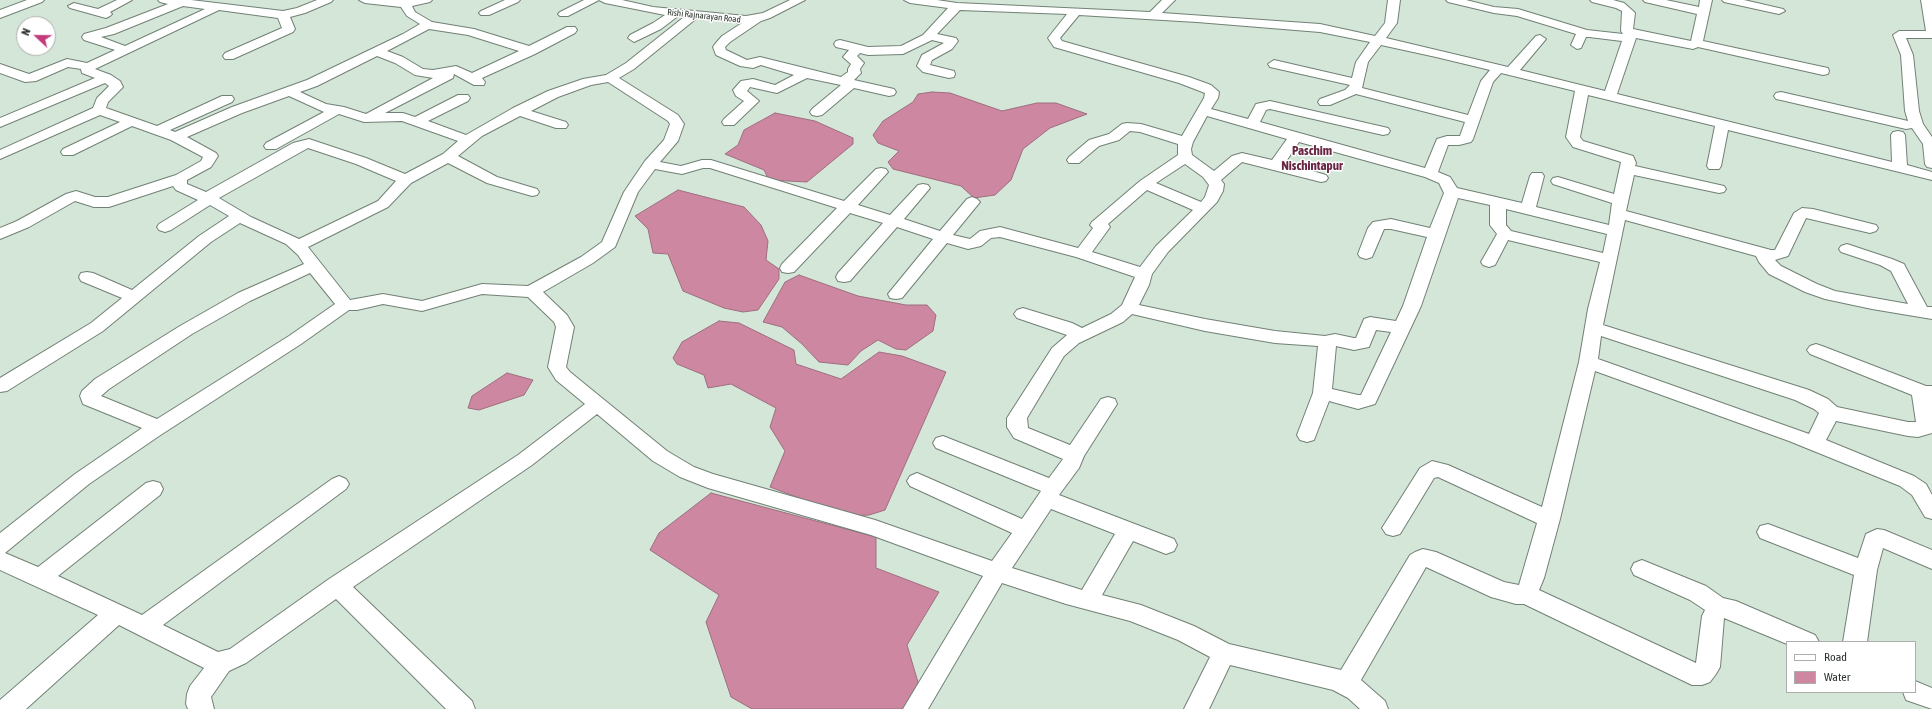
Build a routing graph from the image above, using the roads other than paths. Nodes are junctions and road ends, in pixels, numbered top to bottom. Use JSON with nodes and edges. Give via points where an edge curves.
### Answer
{"nodes":[{"id":1,"x":38,"y":0,"type":"edge"},
{"id":2,"x":99,"y":0,"type":"edge"},
{"id":3,"x":126,"y":0,"type":"edge"},
{"id":4,"x":164,"y":0,"type":"edge"},
{"id":5,"x":327,"y":0,"type":"edge"},
{"id":6,"x":365,"y":0,"type":"edge"},
{"id":7,"x":426,"y":0,"type":"edge"},
{"id":8,"x":514,"y":0,"type":"edge"},
{"id":9,"x":593,"y":0,"type":"edge"},
{"id":10,"x":605,"y":0,"type":"edge"},
{"id":11,"x":799,"y":0,"type":"edge"},
{"id":12,"x":910,"y":0,"type":"edge"},
{"id":13,"x":1169,"y":0,"type":"edge"},
{"id":14,"x":1394,"y":0,"type":"edge"},
{"id":15,"x":1452,"y":0,"type":"edge"},
{"id":16,"x":1596,"y":0,"type":"edge"},
{"id":17,"x":1649,"y":0,"type":"edge"},
{"id":18,"x":1728,"y":0,"type":"edge"},
{"id":19,"x":1928,"y":0,"type":"edge"},
{"id":20,"x":180,"y":3,"type":"junction"},
{"id":21,"x":213,"y":3,"type":"edge"},
{"id":22,"x":633,"y":3,"type":"edge"},
{"id":23,"x":406,"y":4,"type":"junction"},
{"id":24,"x":963,"y":4,"type":"edge"},
{"id":25,"x":1704,"y":6,"type":"edge"},
{"id":26,"x":1779,"y":11,"type":"dead end"},
{"id":27,"x":1075,"y":12,"type":"junction"},
{"id":28,"x":485,"y":13,"type":"dead end"},
{"id":29,"x":675,"y":13,"type":"junction"},
{"id":30,"x":0,"y":14,"type":"edge"},
{"id":31,"x":283,"y":14,"type":"junction"},
{"id":32,"x":564,"y":14,"type":"dead end"},
{"id":33,"x":693,"y":16,"type":"junction"},
{"id":34,"x":1152,"y":16,"type":"junction"},
{"id":35,"x":756,"y":19,"type":"junction"},
{"id":36,"x":428,"y":25,"type":"junction"},
{"id":37,"x":571,"y":30,"type":"dead end"},
{"id":38,"x":1584,"y":33,"type":"junction"},
{"id":39,"x":1932,"y":34,"type":"edge"},
{"id":40,"x":929,"y":36,"type":"junction"},
{"id":41,"x":1631,"y":36,"type":"junction"},
{"id":42,"x":634,"y":38,"type":"dead end"},
{"id":43,"x":1540,"y":39,"type":"dead end"},
{"id":44,"x":1378,"y":40,"type":"junction"},
{"id":45,"x":1696,"y":43,"type":"junction"},
{"id":46,"x":840,"y":44,"type":"dead end"},
{"id":47,"x":1577,"y":45,"type":"dead end"},
{"id":48,"x":858,"y":48,"type":"junction"},
{"id":49,"x":125,"y":50,"type":"junction"},
{"id":50,"x":531,"y":51,"type":"junction"},
{"id":51,"x":378,"y":52,"type":"junction"},
{"id":52,"x":229,"y":56,"type":"dead end"},
{"id":53,"x":52,"y":57,"type":"dead end"},
{"id":54,"x":67,"y":63,"type":"junction"},
{"id":55,"x":1274,"y":64,"type":"dead end"},
{"id":56,"x":88,"y":67,"type":"junction"},
{"id":57,"x":0,"y":68,"type":"edge"},
{"id":58,"x":456,"y":70,"type":"junction"},
{"id":59,"x":1504,"y":70,"type":"junction"},
{"id":60,"x":1823,"y":71,"type":"dead end"},
{"id":61,"x":806,"y":73,"type":"junction"},
{"id":62,"x":949,"y":74,"type":"dead end"},
{"id":63,"x":106,"y":78,"type":"junction"},
{"id":64,"x":610,"y":78,"type":"junction"},
{"id":65,"x":848,"y":82,"type":"junction"},
{"id":66,"x":1356,"y":87,"type":"junction"},
{"id":67,"x":1582,"y":90,"type":"junction"},
{"id":68,"x":288,"y":91,"type":"junction"},
{"id":69,"x":889,"y":92,"type":"dead end"},
{"id":70,"x":1610,"y":95,"type":"junction"},
{"id":71,"x":1780,"y":96,"type":"dead end"},
{"id":72,"x":463,"y":98,"type":"dead end"},
{"id":73,"x":227,"y":99,"type":"dead end"},
{"id":74,"x":1325,"y":102,"type":"dead end"},
{"id":75,"x":99,"y":110,"type":"junction"},
{"id":76,"x":337,"y":110,"type":"junction"},
{"id":77,"x":518,"y":111,"type":"junction"},
{"id":78,"x":1203,"y":111,"type":"junction"},
{"id":79,"x":817,"y":112,"type":"dead end"},
{"id":80,"x":364,"y":118,"type":"junction"},
{"id":81,"x":1473,"y":120,"type":"junction"},
{"id":82,"x":132,"y":121,"type":"junction"},
{"id":83,"x":416,"y":122,"type":"junction"},
{"id":84,"x":729,"y":122,"type":"dead end"},
{"id":85,"x":0,"y":123,"type":"edge"},
{"id":86,"x":561,"y":124,"type":"dead end"},
{"id":87,"x":1252,"y":124,"type":"junction"},
{"id":88,"x":1722,"y":124,"type":"junction"},
{"id":89,"x":1916,"y":124,"type":"junction"},
{"id":90,"x":157,"y":131,"type":"junction"},
{"id":91,"x":1383,"y":131,"type":"dead end"},
{"id":92,"x":1898,"y":135,"type":"dead end"},
{"id":93,"x":1296,"y":136,"type":"junction"},
{"id":94,"x":176,"y":138,"type":"junction"},
{"id":95,"x":468,"y":140,"type":"junction"},
{"id":96,"x":271,"y":146,"type":"dead end"},
{"id":97,"x":1185,"y":150,"type":"junction"},
{"id":98,"x":68,"y":152,"type":"dead end"},
{"id":99,"x":0,"y":155,"type":"edge"},
{"id":100,"x":448,"y":157,"type":"junction"},
{"id":101,"x":1074,"y":160,"type":"dead end"},
{"id":102,"x":650,"y":164,"type":"junction"},
{"id":103,"x":1276,"y":164,"type":"junction"},
{"id":104,"x":1932,"y":164,"type":"edge"},
{"id":105,"x":1714,"y":166,"type":"dead end"},
{"id":106,"x":1900,"y":168,"type":"junction"},
{"id":107,"x":1628,"y":169,"type":"junction"},
{"id":108,"x":881,"y":172,"type":"dead end"},
{"id":109,"x":1430,"y":174,"type":"junction"},
{"id":110,"x":1537,"y":176,"type":"dead end"},
{"id":111,"x":1932,"y":176,"type":"edge"},
{"id":112,"x":181,"y":178,"type":"junction"},
{"id":113,"x":1321,"y":178,"type":"dead end"},
{"id":114,"x":406,"y":180,"type":"junction"},
{"id":115,"x":1212,"y":180,"type":"junction"},
{"id":116,"x":1558,"y":182,"type":"dead end"},
{"id":117,"x":1145,"y":184,"type":"junction"},
{"id":118,"x":923,"y":188,"type":"dead end"},
{"id":119,"x":1719,"y":189,"type":"dead end"},
{"id":120,"x":532,"y":192,"type":"dead end"},
{"id":121,"x":1452,"y":193,"type":"junction"},
{"id":122,"x":209,"y":199,"type":"junction"},
{"id":123,"x":972,"y":202,"type":"dead end"},
{"id":124,"x":1498,"y":202,"type":"junction"},
{"id":125,"x":845,"y":207,"type":"junction"},
{"id":126,"x":1202,"y":208,"type":"junction"},
{"id":127,"x":1528,"y":209,"type":"junction"},
{"id":128,"x":240,"y":216,"type":"junction"},
{"id":129,"x":1618,"y":216,"type":"junction"},
{"id":130,"x":893,"y":222,"type":"junction"},
{"id":131,"x":1852,"y":223,"type":"junction"},
{"id":132,"x":165,"y":227,"type":"dead end"},
{"id":133,"x":1870,"y":228,"type":"dead end"},
{"id":134,"x":0,"y":234,"type":"edge"},
{"id":135,"x":1436,"y":234,"type":"junction"},
{"id":136,"x":1505,"y":234,"type":"junction"},
{"id":137,"x":944,"y":237,"type":"junction"},
{"id":138,"x":298,"y":246,"type":"junction"},
{"id":139,"x":1082,"y":254,"type":"junction"},
{"id":140,"x":1366,"y":254,"type":"dead end"},
{"id":141,"x":1764,"y":254,"type":"junction"},
{"id":142,"x":1610,"y":260,"type":"junction"},
{"id":143,"x":1488,"y":262,"type":"dead end"},
{"id":144,"x":313,"y":266,"type":"junction"},
{"id":145,"x":788,"y":268,"type":"dead end"},
{"id":146,"x":1144,"y":274,"type":"junction"},
{"id":147,"x":87,"y":277,"type":"dead end"},
{"id":148,"x":844,"y":277,"type":"dead end"},
{"id":149,"x":532,"y":291,"type":"junction"},
{"id":150,"x":896,"y":294,"type":"dead end"},
{"id":151,"x":134,"y":297,"type":"junction"},
{"id":152,"x":345,"y":305,"type":"junction"},
{"id":153,"x":1129,"y":308,"type":"junction"},
{"id":154,"x":1926,"y":313,"type":"edge"},
{"id":155,"x":1023,"y":314,"type":"dead end"},
{"id":156,"x":1402,"y":328,"type":"junction"},
{"id":157,"x":1594,"y":328,"type":"junction"},
{"id":158,"x":1082,"y":335,"type":"junction"},
{"id":159,"x":1325,"y":342,"type":"junction"},
{"id":160,"x":1816,"y":350,"type":"dead end"},
{"id":161,"x":1588,"y":362,"type":"junction"},
{"id":162,"x":0,"y":386,"type":"edge"},
{"id":163,"x":1928,"y":392,"type":"edge"},
{"id":164,"x":1322,"y":393,"type":"junction"},
{"id":165,"x":1108,"y":404,"type":"dead end"},
{"id":166,"x":596,"y":405,"type":"junction"},
{"id":167,"x":1832,"y":414,"type":"junction"},
{"id":168,"x":158,"y":427,"type":"junction"},
{"id":169,"x":1307,"y":435,"type":"dead end"},
{"id":170,"x":943,"y":442,"type":"dead end"},
{"id":171,"x":1815,"y":443,"type":"junction"},
{"id":172,"x":1074,"y":455,"type":"junction"},
{"id":173,"x":917,"y":481,"type":"dead end"},
{"id":174,"x":339,"y":484,"type":"dead end"},
{"id":175,"x":153,"y":490,"type":"dead end"},
{"id":176,"x":1050,"y":494,"type":"junction"},
{"id":177,"x":1932,"y":511,"type":"edge"},
{"id":178,"x":1549,"y":518,"type":"junction"},
{"id":179,"x":1393,"y":528,"type":"dead end"},
{"id":180,"x":1026,"y":530,"type":"junction"},
{"id":181,"x":1128,"y":530,"type":"junction"},
{"id":182,"x":1768,"y":532,"type":"dead end"},
{"id":183,"x":1166,"y":544,"type":"dead end"},
{"id":184,"x":0,"y":546,"type":"edge"},
{"id":185,"x":0,"y":560,"type":"edge"},
{"id":186,"x":1932,"y":560,"type":"edge"},
{"id":187,"x":1642,"y":569,"type":"dead end"},
{"id":188,"x":1866,"y":570,"type":"junction"},
{"id":189,"x":997,"y":572,"type":"junction"},
{"id":190,"x":40,"y":578,"type":"junction"},
{"id":191,"x":337,"y":586,"type":"junction"},
{"id":192,"x":1526,"y":594,"type":"junction"},
{"id":193,"x":1087,"y":601,"type":"junction"},
{"id":194,"x":1718,"y":608,"type":"junction"},
{"id":195,"x":117,"y":613,"type":"junction"},
{"id":196,"x":144,"y":626,"type":"junction"},
{"id":197,"x":1805,"y":641,"type":"edge"},
{"id":198,"x":1855,"y":641,"type":"edge"},
{"id":199,"x":1224,"y":653,"type":"junction"},
{"id":200,"x":221,"y":664,"type":"junction"},
{"id":201,"x":1346,"y":683,"type":"junction"},
{"id":202,"x":1916,"y":692,"type":"edge"},
{"id":203,"x":1932,"y":699,"type":"edge"},
{"id":204,"x":8,"y":709,"type":"edge"},
{"id":205,"x":202,"y":709,"type":"edge"},
{"id":206,"x":463,"y":709,"type":"edge"},
{"id":207,"x":915,"y":709,"type":"edge"},
{"id":208,"x":1196,"y":709,"type":"edge"},
{"id":209,"x":1376,"y":709,"type":"edge"}],
"edges":[{"from":1,"to":30,"type":"street"},
{"from":2,"to":3,"type":"street","via":[[78,7],[103,13]]},
{"from":4,"to":20,"type":"street"},
{"from":5,"to":31,"type":"street","via":[[301,11]]},
{"from":6,"to":23,"type":"street"},
{"from":7,"to":23,"type":"street"},
{"from":8,"to":28,"type":"street"},
{"from":9,"to":32,"type":"street"},
{"from":10,"to":22,"type":"street","name":"Rishi Rajnarayan Road"},
{"from":11,"to":35,"type":"street","name":"Rishi Rajnarayan Road","via":[[777,12]]},
{"from":12,"to":24,"type":"street"},
{"from":13,"to":34,"type":"street"},
{"from":14,"to":44,"type":"street","via":[[1391,23]]},
{"from":15,"to":38,"type":"street","via":[[1518,13]]},
{"from":16,"to":41,"type":"street","via":[[1620,5],[1626,9],[1629,13],[1627,32]]},
{"from":17,"to":25,"type":"street"},
{"from":18,"to":26,"type":"street"},
{"from":19,"to":39,"type":"street"},
{"from":20,"to":21,"type":"street"},
{"from":20,"to":49,"type":"street","via":[[88,37]]},
{"from":21,"to":31,"type":"street"},
{"from":21,"to":49,"type":"street","via":[[173,29]]},
{"from":22,"to":29,"type":"street","name":"Rishi Rajnarayan Road"},
{"from":23,"to":36,"type":"street","via":[[411,14]]},
{"from":24,"to":27,"type":"street"},
{"from":24,"to":40,"type":"street"},
{"from":25,"to":45,"type":"street"},
{"from":27,"to":34,"type":"street"},
{"from":27,"to":78,"type":"street","via":[[1054,38],[1058,44],[1129,63],[1206,88],[1212,92]]},
{"from":29,"to":33,"type":"street","name":"Rishi Rajnarayan Road"},
{"from":29,"to":42,"type":"street"},
{"from":31,"to":52,"type":"street","via":[[289,29]]},
{"from":33,"to":35,"type":"street","name":"Rishi Rajnarayan Road"},
{"from":33,"to":64,"type":"street","via":[[630,66]]},
{"from":34,"to":44,"type":"street","via":[[1307,26]]},
{"from":35,"to":61,"type":"street","via":[[726,39],[719,47],[720,52],[744,63],[753,64],[760,61]]},
{"from":36,"to":50,"type":"street","via":[[470,32]]},
{"from":36,"to":51,"type":"street"},
{"from":37,"to":50,"type":"street"},
{"from":38,"to":41,"type":"street"},
{"from":38,"to":47,"type":"street"},
{"from":39,"to":89,"type":"street","via":[[1899,35],[1907,56],[1912,111]]},
{"from":40,"to":48,"type":"street","via":[[898,51],[868,51]]},
{"from":40,"to":62,"type":"street","via":[[952,41],[926,58],[923,66]]},
{"from":41,"to":45,"type":"street","via":[[1683,44]]},
{"from":41,"to":70,"type":"street"},
{"from":43,"to":59,"type":"street"},
{"from":44,"to":59,"type":"street"},
{"from":44,"to":66,"type":"street","via":[[1362,62]]},
{"from":45,"to":60,"type":"street"},
{"from":46,"to":48,"type":"street"},
{"from":48,"to":65,"type":"street","via":[[849,57],[858,63],[854,69],[855,73]]},
{"from":49,"to":56,"type":"street"},
{"from":50,"to":58,"type":"street","via":[[476,80]]},
{"from":51,"to":58,"type":"street","via":[[420,72],[433,74]]},
{"from":51,"to":68,"type":"street","via":[[312,83]]},
{"from":53,"to":54,"type":"street"},
{"from":54,"to":56,"type":"street"},
{"from":54,"to":57,"type":"street","via":[[28,78]]},
{"from":55,"to":66,"type":"street"},
{"from":56,"to":63,"type":"street","via":[[86,70]]},
{"from":58,"to":80,"type":"street"},
{"from":59,"to":67,"type":"street"},
{"from":59,"to":81,"type":"street","via":[[1487,81]]},
{"from":61,"to":65,"type":"street"},
{"from":61,"to":84,"type":"street","via":[[777,89],[753,83],[746,84],[740,90],[741,93],[752,101]]},
{"from":63,"to":75,"type":"street","via":[[116,87],[102,101]]},
{"from":63,"to":85,"type":"street"},
{"from":64,"to":77,"type":"street","via":[[563,90]]},
{"from":64,"to":102,"type":"street","via":[[676,120],[671,142]]},
{"from":65,"to":69,"type":"street"},
{"from":65,"to":79,"type":"street"},
{"from":66,"to":74,"type":"street"},
{"from":66,"to":81,"type":"street","via":[[1398,102]]},
{"from":67,"to":70,"type":"street"},
{"from":67,"to":107,"type":"street","via":[[1573,137],[1578,144],[1587,148],[1628,159]]},
{"from":68,"to":76,"type":"street","via":[[314,105]]},
{"from":68,"to":94,"type":"street","via":[[237,110]]},
{"from":70,"to":88,"type":"street"},
{"from":71,"to":89,"type":"street","via":[[1906,124]]},
{"from":72,"to":83,"type":"street"},
{"from":73,"to":90,"type":"street"},
{"from":75,"to":82,"type":"street"},
{"from":75,"to":99,"type":"street"},
{"from":76,"to":80,"type":"street"},
{"from":76,"to":96,"type":"street"},
{"from":77,"to":86,"type":"street"},
{"from":77,"to":95,"type":"street"},
{"from":78,"to":87,"type":"street"},
{"from":78,"to":97,"type":"street"},
{"from":80,"to":83,"type":"street","via":[[398,116]]},
{"from":81,"to":109,"type":"street","via":[[1466,139],[1442,142]]},
{"from":82,"to":90,"type":"street"},
{"from":82,"to":98,"type":"street"},
{"from":83,"to":95,"type":"street"},
{"from":87,"to":91,"type":"street","via":[[1261,107],[1270,105]]},
{"from":87,"to":93,"type":"street"},
{"from":88,"to":105,"type":"street"},
{"from":88,"to":106,"type":"street"},
{"from":89,"to":104,"type":"street","via":[[1930,144]]},
{"from":90,"to":94,"type":"street"},
{"from":92,"to":106,"type":"street"},
{"from":93,"to":103,"type":"street"},
{"from":93,"to":109,"type":"street"},
{"from":94,"to":112,"type":"street","via":[[211,156],[206,164]]},
{"from":95,"to":100,"type":"street"},
{"from":97,"to":101,"type":"street","via":[[1141,128],[1127,127],[1114,137],[1094,143]]},
{"from":97,"to":115,"type":"street"},
{"from":97,"to":117,"type":"street"},
{"from":100,"to":114,"type":"street"},
{"from":100,"to":120,"type":"street","via":[[496,182]]},
{"from":102,"to":125,"type":"street","via":[[682,170],[711,164]]},
{"from":102,"to":149,"type":"street","via":[[631,192],[609,244]]},
{"from":103,"to":113,"type":"street"},
{"from":103,"to":115,"type":"street","via":[[1242,157]]},
{"from":106,"to":111,"type":"street"},
{"from":107,"to":119,"type":"street"},
{"from":107,"to":129,"type":"street"},
{"from":108,"to":125,"type":"street"},
{"from":109,"to":121,"type":"street","via":[[1445,180]]},
{"from":110,"to":127,"type":"street"},
{"from":112,"to":122,"type":"street","via":[[181,187]]},
{"from":112,"to":134,"type":"street","via":[[109,202],[94,202],[71,196],[29,221]]},
{"from":114,"to":122,"type":"street","via":[[309,143],[298,146]]},
{"from":114,"to":138,"type":"street","via":[[380,206]]},
{"from":115,"to":126,"type":"street","via":[[1217,184],[1216,191]]},
{"from":116,"to":129,"type":"street"},
{"from":117,"to":126,"type":"street"},
{"from":117,"to":139,"type":"street","via":[[1100,226]]},
{"from":118,"to":130,"type":"street"},
{"from":121,"to":124,"type":"street"},
{"from":121,"to":135,"type":"street"},
{"from":122,"to":128,"type":"street"},
{"from":122,"to":132,"type":"street"},
{"from":123,"to":137,"type":"street"},
{"from":124,"to":127,"type":"street"},
{"from":124,"to":136,"type":"street","via":[[1498,225]]},
{"from":125,"to":130,"type":"street"},
{"from":125,"to":145,"type":"street"},
{"from":126,"to":146,"type":"street","via":[[1162,249]]},
{"from":127,"to":129,"type":"street"},
{"from":128,"to":138,"type":"street"},
{"from":128,"to":151,"type":"street","via":[[205,239]]},
{"from":129,"to":141,"type":"street"},
{"from":129,"to":142,"type":"street"},
{"from":130,"to":137,"type":"street"},
{"from":130,"to":148,"type":"street"},
{"from":131,"to":133,"type":"street"},
{"from":131,"to":141,"type":"street","via":[[1802,213],[1782,253]]},
{"from":131,"to":154,"type":"street","via":[[1846,255],[1886,262],[1898,268]]},
{"from":135,"to":140,"type":"street","via":[[1384,224],[1376,228]]},
{"from":135,"to":156,"type":"street"},
{"from":136,"to":142,"type":"street"},
{"from":136,"to":143,"type":"street"},
{"from":137,"to":139,"type":"street","via":[[968,244],[975,243],[986,234],[1000,232]]},
{"from":137,"to":150,"type":"street"},
{"from":138,"to":144,"type":"street"},
{"from":139,"to":146,"type":"street"},
{"from":141,"to":154,"type":"street","via":[[1765,259],[1775,270],[1811,288],[1848,299]]},
{"from":142,"to":157,"type":"street"},
{"from":144,"to":152,"type":"street"},
{"from":144,"to":168,"type":"street","via":[[244,297],[186,330],[102,384],[89,396],[90,399]]},
{"from":146,"to":153,"type":"street","via":[[1137,295]]},
{"from":147,"to":151,"type":"street"},
{"from":149,"to":152,"type":"street","via":[[482,289],[422,306],[383,299]]},
{"from":149,"to":166,"type":"street","via":[[561,319],[565,327],[557,367],[563,376]]},
{"from":151,"to":162,"type":"street","via":[[97,327]]},
{"from":152,"to":168,"type":"street"},
{"from":153,"to":158,"type":"street","via":[[1117,318]]},
{"from":153,"to":159,"type":"street","via":[[1267,336]]},
{"from":155,"to":158,"type":"street","via":[[1066,327]]},
{"from":156,"to":159,"type":"street","via":[[1370,323],[1363,343],[1335,340]]},
{"from":156,"to":164,"type":"street","via":[[1368,399],[1358,402]]},
{"from":157,"to":161,"type":"street"},
{"from":157,"to":167,"type":"street","via":[[1802,395],[1822,404]]},
{"from":158,"to":172,"type":"street","via":[[1058,352],[1017,418],[1017,427],[1021,433]]},
{"from":159,"to":164,"type":"street","via":[[1328,348]]},
{"from":160,"to":163,"type":"street"},
{"from":161,"to":171,"type":"street"},
{"from":161,"to":178,"type":"street"},
{"from":163,"to":167,"type":"street","via":[[1921,396],[1925,428],[1908,429]]},
{"from":164,"to":169,"type":"street"},
{"from":165,"to":172,"type":"street"},
{"from":166,"to":189,"type":"street","via":[[660,456],[687,472],[875,528]]},
{"from":166,"to":191,"type":"street","via":[[525,460]]},
{"from":167,"to":171,"type":"street","via":[[1826,418]]},
{"from":168,"to":184,"type":"street","via":[[82,480]]},
{"from":170,"to":176,"type":"street"},
{"from":171,"to":177,"type":"street","via":[[1913,484]]},
{"from":172,"to":176,"type":"street"},
{"from":173,"to":180,"type":"street"},
{"from":174,"to":196,"type":"street"},
{"from":175,"to":190,"type":"street"},
{"from":176,"to":180,"type":"street"},
{"from":176,"to":181,"type":"street"},
{"from":178,"to":179,"type":"street","via":[[1441,470],[1432,469],[1427,472]]},
{"from":178,"to":192,"type":"street","via":[[1533,578]]},
{"from":180,"to":189,"type":"street"},
{"from":181,"to":183,"type":"street"},
{"from":181,"to":193,"type":"street"},
{"from":182,"to":188,"type":"street"},
{"from":185,"to":190,"type":"street"},
{"from":186,"to":188,"type":"street","via":[[1877,538],[1874,540]]},
{"from":187,"to":194,"type":"street","via":[[1708,598]]},
{"from":188,"to":198,"type":"street"},
{"from":189,"to":193,"type":"street"},
{"from":189,"to":207,"type":"street"},
{"from":190,"to":195,"type":"street"},
{"from":191,"to":200,"type":"street","via":[[238,656]]},
{"from":191,"to":206,"type":"street"},
{"from":192,"to":194,"type":"street","via":[[1692,674],[1702,674],[1708,667],[1712,616]]},
{"from":192,"to":201,"type":"street","via":[[1516,595],[1499,590],[1436,561],[1423,558],[1418,561]]},
{"from":193,"to":199,"type":"street","via":[[1116,607],[1164,624]]},
{"from":194,"to":197,"type":"street","via":[[1728,608]]},
{"from":195,"to":196,"type":"street"},
{"from":195,"to":204,"type":"street"},
{"from":196,"to":200,"type":"street"},
{"from":199,"to":201,"type":"street"},
{"from":199,"to":208,"type":"street"},
{"from":200,"to":205,"type":"street","via":[[199,694],[198,704]]},
{"from":201,"to":209,"type":"street"},
{"from":202,"to":203,"type":"street"}]}
